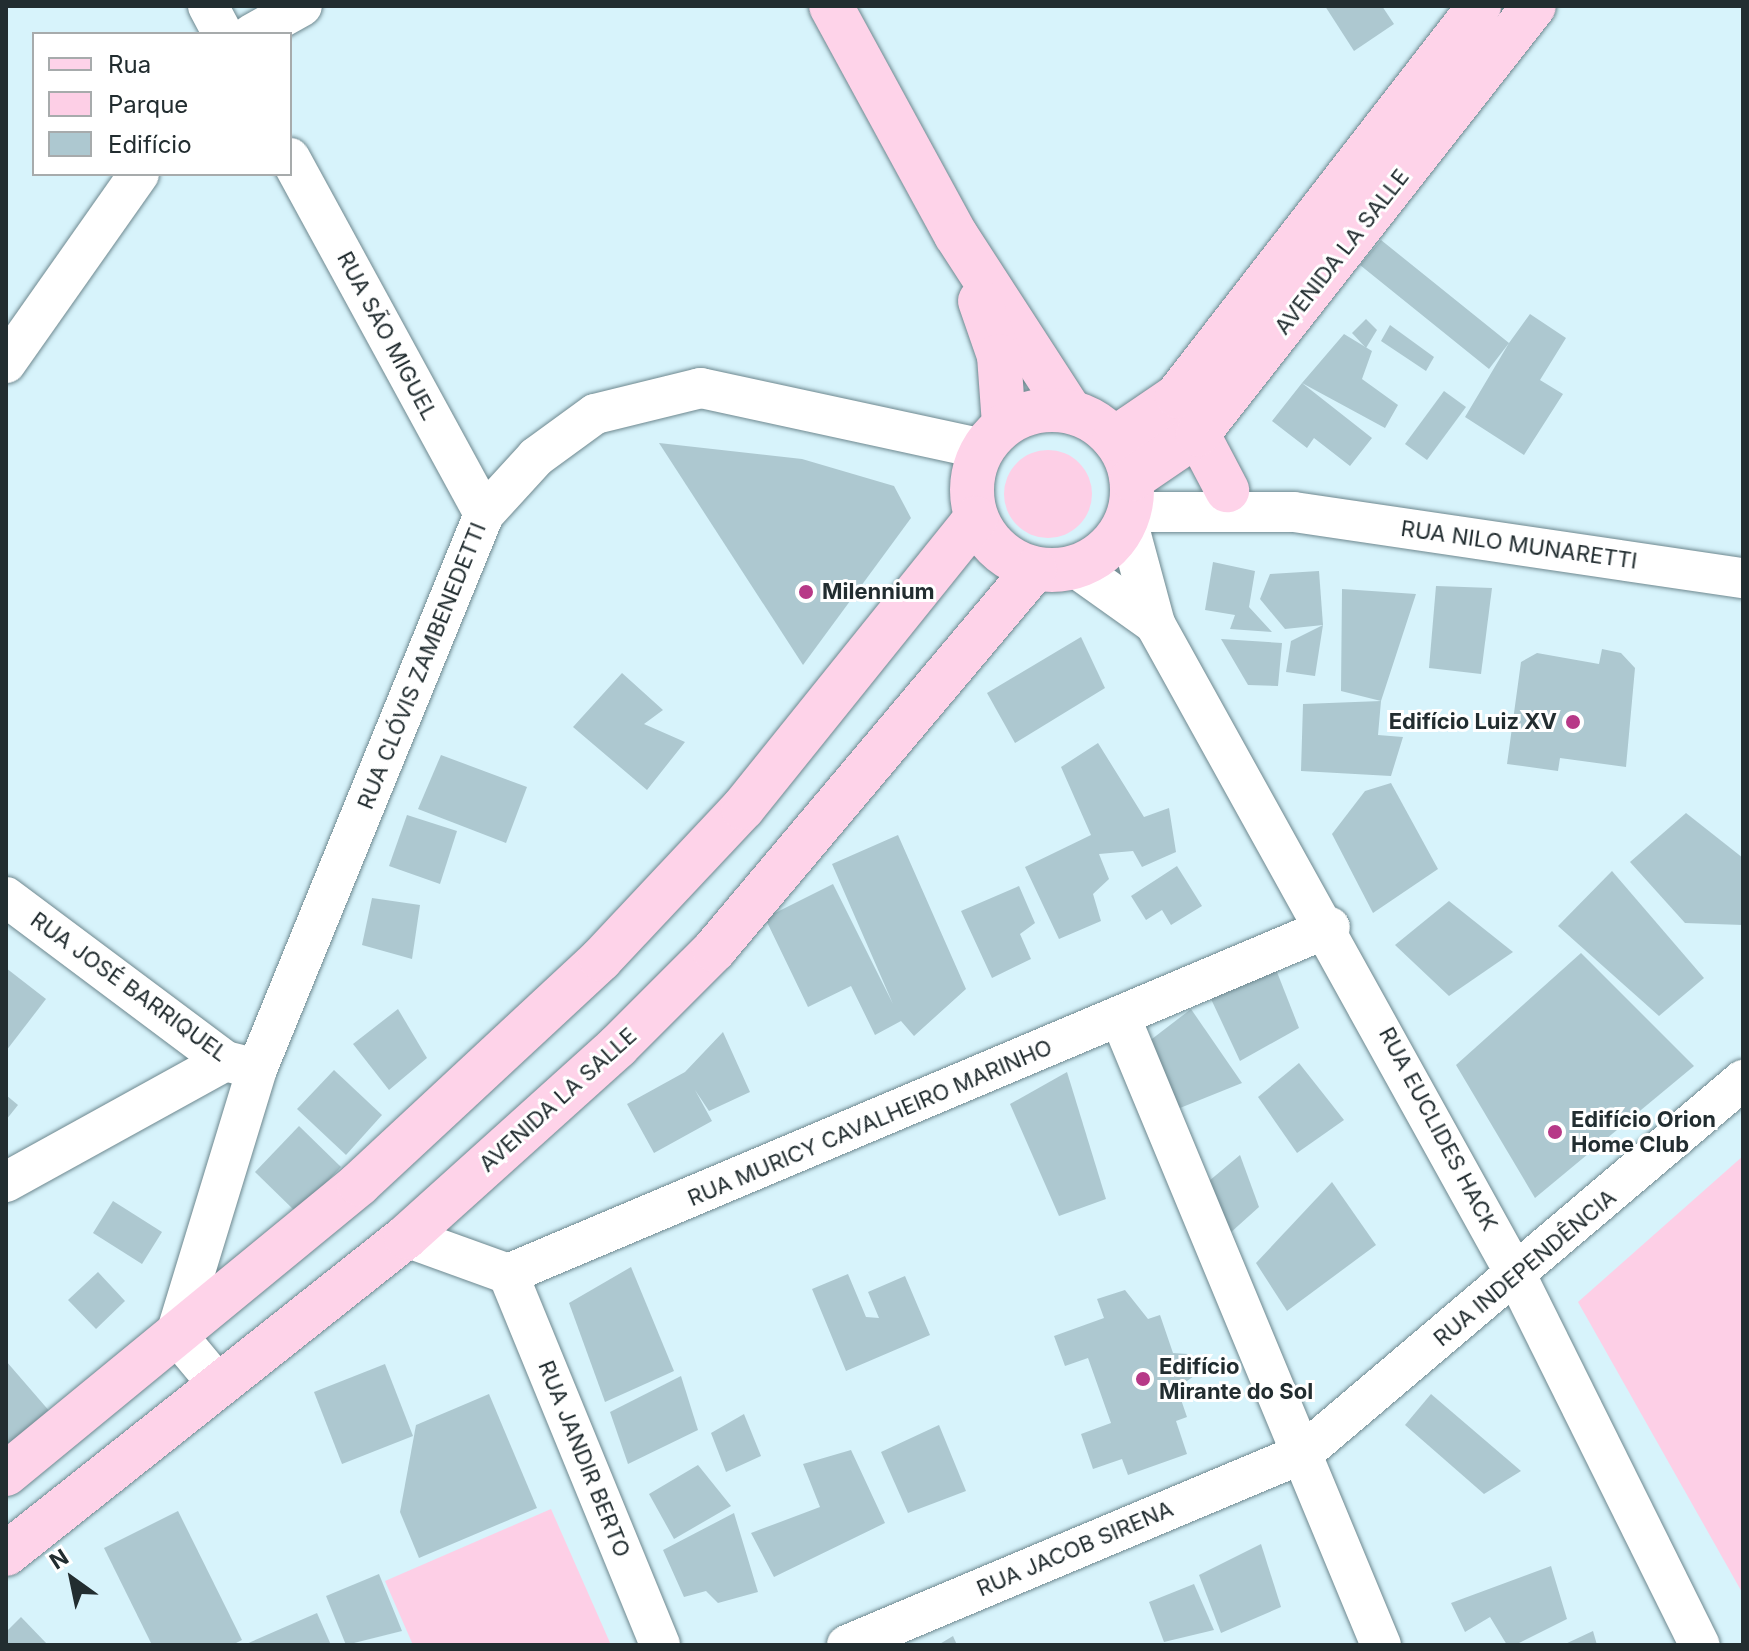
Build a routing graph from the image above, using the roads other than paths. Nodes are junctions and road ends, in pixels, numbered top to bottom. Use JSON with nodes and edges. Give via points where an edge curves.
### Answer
{"nodes":[{"id":1,"x":208,"y":6,"type":"edge"},
{"id":2,"x":302,"y":6,"type":"edge"},
{"id":3,"x":831,"y":6,"type":"edge"},
{"id":4,"x":1531,"y":7,"type":"edge"},
{"id":5,"x":1464,"y":12,"type":"edge"},
{"id":6,"x":222,"y":32,"type":"edge"},
{"id":7,"x":256,"y":32,"type":"edge"},
{"id":8,"x":1497,"y":57,"type":"junction"},
{"id":9,"x":292,"y":162,"type":"edge"},
{"id":10,"x":138,"y":176,"type":"edge"},
{"id":11,"x":956,"y":235,"type":"junction"},
{"id":12,"x":6,"y":363,"type":"edge"},
{"id":13,"x":1177,"y":396,"type":"junction"},
{"id":14,"x":1070,"y":411,"type":"junction"},
{"id":15,"x":1198,"y":434,"type":"junction"},
{"id":16,"x":993,"y":437,"type":"junction"},
{"id":17,"x":1114,"y":439,"type":"junction"},
{"id":18,"x":1227,"y":490,"type":"junction"},
{"id":19,"x":1131,"y":499,"type":"junction"},
{"id":20,"x":1294,"y":512,"type":"junction"},
{"id":21,"x":484,"y":514,"type":"junction"},
{"id":22,"x":976,"y":518,"type":"junction"},
{"id":23,"x":1055,"y":568,"type":"junction"},
{"id":24,"x":1743,"y":578,"type":"edge"},
{"id":25,"x":1155,"y":624,"type":"junction"},
{"id":26,"x":743,"y":808,"type":"junction"},
{"id":27,"x":796,"y":850,"type":"junction"},
{"id":28,"x":6,"y":897,"type":"edge"},
{"id":29,"x":1330,"y":927,"type":"junction"},
{"id":30,"x":1121,"y":1019,"type":"junction"},
{"id":31,"x":241,"y":1065,"type":"junction"},
{"id":32,"x":1743,"y":1080,"type":"edge"},
{"id":33,"x":6,"y":1182,"type":"edge"},
{"id":34,"x":406,"y":1237,"type":"junction"},
{"id":35,"x":508,"y":1274,"type":"junction"},
{"id":36,"x":1517,"y":1277,"type":"junction"},
{"id":37,"x":176,"y":1334,"type":"junction"},
{"id":38,"x":216,"y":1382,"type":"junction"},
{"id":39,"x":1303,"y":1453,"type":"junction"},
{"id":40,"x":6,"y":1474,"type":"edge"},
{"id":41,"x":6,"y":1554,"type":"edge"},
{"id":42,"x":660,"y":1645,"type":"edge"},
{"id":43,"x":847,"y":1645,"type":"edge"},
{"id":44,"x":1381,"y":1645,"type":"edge"},
{"id":45,"x":1700,"y":1645,"type":"edge"}],
"edges":[{"from":1,"to":6,"type":"street"},
{"from":2,"to":7,"type":"street"},
{"from":3,"to":11,"type":"main road"},
{"from":4,"to":8,"type":"main road","name":"AVENIDA LA SALLE"},
{"from":5,"to":8,"type":"street"},
{"from":5,"to":13,"type":"main road","name":"AVENIDA LA SALLE"},
{"from":8,"to":15,"type":"main road","name":"AVENIDA LA SALLE"},
{"from":9,"to":21,"type":"street","name":"RUA SÃO MIGUEL"},
{"from":10,"to":12,"type":"street"},
{"from":11,"to":14,"type":"main road"},
{"from":11,"to":16,"type":"main road","via":[[999,356]]},
{"from":13,"to":15,"type":"main road"},
{"from":13,"to":17,"type":"main road","name":"AVENIDA LA SALLE"},
{"from":14,"to":16,"type":"main road","via":[[1036,411]]},
{"from":14,"to":17,"type":"main road"},
{"from":15,"to":18,"type":"main road"},
{"from":15,"to":19,"type":"main road","name":"AVENIDA LA SALLE"},
{"from":16,"to":21,"type":"street","name":"RUA CLÓVIS ZAMBENEDETTI","via":[[701,388],[595,414],[536,457]]},
{"from":16,"to":22,"type":"main road","via":[[970,487]]},
{"from":17,"to":19,"type":"main road"},
{"from":18,"to":19,"type":"street","name":"RUA NILO MUNARETTI"},
{"from":18,"to":20,"type":"street","name":"RUA NILO MUNARETTI"},
{"from":19,"to":20,"type":"street","name":"RUA NILO MUNARETTI"},
{"from":19,"to":23,"type":"main road","via":[[1109,546]]},
{"from":19,"to":25,"type":"street","name":"RUA EUCLIDES HACK"},
{"from":20,"to":24,"type":"street","name":"RUA NILO MUNARETTI"},
{"from":21,"to":31,"type":"street","name":"RUA CLÓVIS ZAMBENEDETTI"},
{"from":22,"to":23,"type":"main road","via":[[998,551]]},
{"from":22,"to":26,"type":"main road"},
{"from":23,"to":25,"type":"street","name":"RUA EUCLIDES HACK"},
{"from":23,"to":27,"type":"main road","name":"AVENIDA LA SALLE"},
{"from":25,"to":29,"type":"street","name":"RUA EUCLIDES HACK"},
{"from":26,"to":27,"type":"main road"},
{"from":26,"to":37,"type":"main road","via":[[601,959],[393,1152]]},
{"from":27,"to":34,"type":"main road","name":"AVENIDA LA SALLE","via":[[714,950],[618,1046]]},
{"from":28,"to":31,"type":"street","name":"RUA JOSÉ BARRIQUEL"},
{"from":29,"to":30,"type":"street","name":"RUA MURICY CAVALHEIRO MARINHO"},
{"from":29,"to":36,"type":"street","name":"RUA EUCLIDES HACK"},
{"from":30,"to":35,"type":"street","name":"RUA MURICY CAVALHEIRO MARINHO"},
{"from":30,"to":39,"type":"street"},
{"from":31,"to":33,"type":"street"},
{"from":31,"to":37,"type":"street","name":"RUA CLÓVIS ZAMBENEDETTI"},
{"from":32,"to":36,"type":"street","name":"RUA INDEPENDÊNCIA"},
{"from":34,"to":35,"type":"street"},
{"from":34,"to":38,"type":"main road","name":"AVENIDA LA SALLE"},
{"from":35,"to":42,"type":"street","name":"RUA JANDIR BERTO"},
{"from":36,"to":39,"type":"street","name":"RUA INDEPENDÊNCIA"},
{"from":36,"to":45,"type":"street","name":"RUA EUCLIDES HACK"},
{"from":37,"to":38,"type":"street"},
{"from":37,"to":40,"type":"main road"},
{"from":38,"to":41,"type":"main road","name":"AVENIDA LA SALLE"},
{"from":39,"to":43,"type":"street","name":"RUA JACOB SIRENA"},
{"from":39,"to":44,"type":"street"}]}
